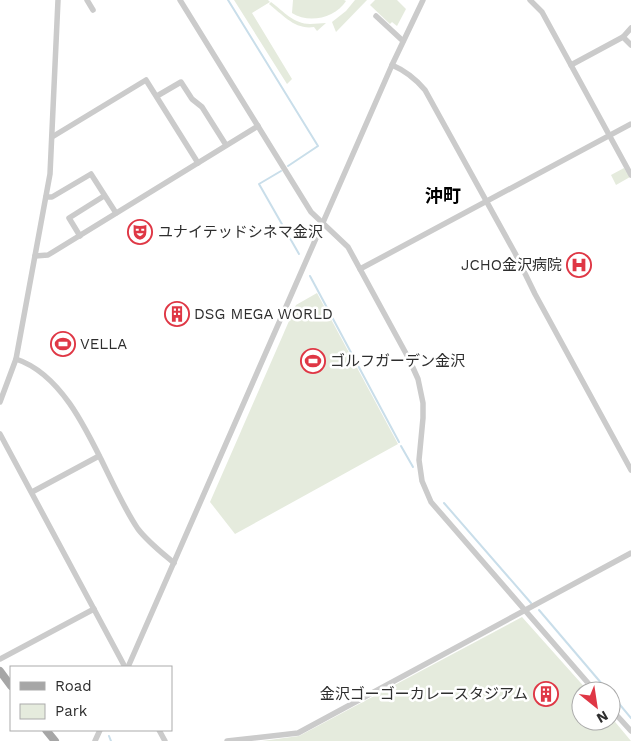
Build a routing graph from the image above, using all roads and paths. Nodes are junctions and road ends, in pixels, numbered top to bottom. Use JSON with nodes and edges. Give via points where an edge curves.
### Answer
{"nodes":[{"id":1,"x":58,"y":0,"type":"edge"},
{"id":2,"x":86,"y":0,"type":"edge"},
{"id":3,"x":180,"y":0,"type":"edge"},
{"id":4,"x":422,"y":0,"type":"edge"},
{"id":5,"x":530,"y":0,"type":"edge"},
{"id":6,"x":92,"y":10,"type":"dead end"},
{"id":7,"x":376,"y":16,"type":"dead end"},
{"id":8,"x":631,"y":28,"type":"edge"},
{"id":9,"x":623,"y":37,"type":"junction"},
{"id":10,"x":403,"y":41,"type":"junction"},
{"id":11,"x":631,"y":45,"type":"edge"},
{"id":12,"x":392,"y":65,"type":"junction"},
{"id":13,"x":571,"y":65,"type":"junction"},
{"id":14,"x":157,"y":96,"type":"junction"},
{"id":15,"x":631,"y":124,"type":"edge"},
{"id":16,"x":258,"y":126,"type":"junction"},
{"id":17,"x":609,"y":134,"type":"junction"},
{"id":18,"x":52,"y":137,"type":"junction"},
{"id":19,"x":226,"y":145,"type":"junction"},
{"id":20,"x":198,"y":163,"type":"junction"},
{"id":21,"x":631,"y":175,"type":"edge"},
{"id":22,"x":104,"y":196,"type":"junction"},
{"id":23,"x":46,"y":197,"type":"junction"},
{"id":24,"x":486,"y":201,"type":"junction"},
{"id":25,"x":116,"y":213,"type":"junction"},
{"id":26,"x":322,"y":224,"type":"junction"},
{"id":27,"x":80,"y":236,"type":"junction"},
{"id":28,"x":35,"y":256,"type":"junction"},
{"id":29,"x":360,"y":269,"type":"junction"},
{"id":30,"x":16,"y":360,"type":"junction"},
{"id":31,"x":0,"y":402,"type":"edge"},
{"id":32,"x":0,"y":434,"type":"edge"},
{"id":33,"x":99,"y":456,"type":"junction"},
{"id":34,"x":631,"y":470,"type":"edge"},
{"id":35,"x":32,"y":492,"type":"junction"},
{"id":36,"x":631,"y":553,"type":"edge"},
{"id":37,"x":174,"y":563,"type":"junction"},
{"id":38,"x":94,"y":609,"type":"junction"},
{"id":39,"x":524,"y":610,"type":"junction"},
{"id":40,"x":0,"y":659,"type":"edge"},
{"id":41,"x":126,"y":666,"type":"edge"},
{"id":42,"x":127,"y":666,"type":"edge"},
{"id":43,"x":0,"y":671,"type":"edge"},
{"id":44,"x":586,"y":681,"type":"edge"},
{"id":45,"x":10,"y":685,"type":"edge"},
{"id":46,"x":621,"y":720,"type":"edge"},
{"id":47,"x":631,"y":732,"type":"edge"},
{"id":48,"x":227,"y":741,"type":"edge"}],
"edges":[{"from":1,"to":18,"type":"street"},
{"from":2,"to":6,"type":"street"},
{"from":3,"to":16,"type":"street"},
{"from":4,"to":10,"type":"street"},
{"from":5,"to":13,"type":"street","via":[[542,12]]},
{"from":7,"to":10,"type":"street"},
{"from":8,"to":9,"type":"street"},
{"from":9,"to":11,"type":"street"},
{"from":9,"to":13,"type":"street"},
{"from":10,"to":12,"type":"street"},
{"from":12,"to":24,"type":"street","via":[[415,78],[425,90]]},
{"from":12,"to":26,"type":"street"},
{"from":13,"to":17,"type":"street"},
{"from":14,"to":18,"type":"street","via":[[146,80]]},
{"from":14,"to":19,"type":"street","via":[[181,82],[192,99],[202,107]]},
{"from":14,"to":20,"type":"street"},
{"from":15,"to":17,"type":"street"},
{"from":16,"to":19,"type":"street"},
{"from":16,"to":26,"type":"street","via":[[311,212]]},
{"from":17,"to":21,"type":"street"},
{"from":17,"to":24,"type":"street"},
{"from":18,"to":23,"type":"street"},
{"from":19,"to":20,"type":"street"},
{"from":20,"to":25,"type":"street"},
{"from":22,"to":23,"type":"street","via":[[91,174],[52,197]]},
{"from":22,"to":25,"type":"street"},
{"from":22,"to":27,"type":"street","via":[[69,218]]},
{"from":23,"to":28,"type":"street"},
{"from":24,"to":29,"type":"street"},
{"from":24,"to":34,"type":"street"},
{"from":25,"to":27,"type":"street"},
{"from":26,"to":29,"type":"street","via":[[343,240]]},
{"from":26,"to":37,"type":"street"},
{"from":27,"to":28,"type":"street","via":[[48,255]]},
{"from":28,"to":30,"type":"street"},
{"from":29,"to":39,"type":"street","via":[[418,379],[423,403],[419,466],[428,495],[434,507]]},
{"from":30,"to":31,"type":"street"},
{"from":30,"to":33,"type":"street","via":[[32,366],[60,390],[76,412]]},
{"from":32,"to":35,"type":"street"},
{"from":33,"to":35,"type":"street"},
{"from":33,"to":37,"type":"street","via":[[138,528]]},
{"from":35,"to":38,"type":"street"},
{"from":36,"to":39,"type":"street"},
{"from":37,"to":42,"type":"street"},
{"from":38,"to":40,"type":"street"},
{"from":38,"to":41,"type":"street"},
{"from":39,"to":44,"type":"street"},
{"from":39,"to":48,"type":"street","via":[[298,733]]},
{"from":43,"to":45,"type":"main road"},
{"from":46,"to":47,"type":"street"}]}
